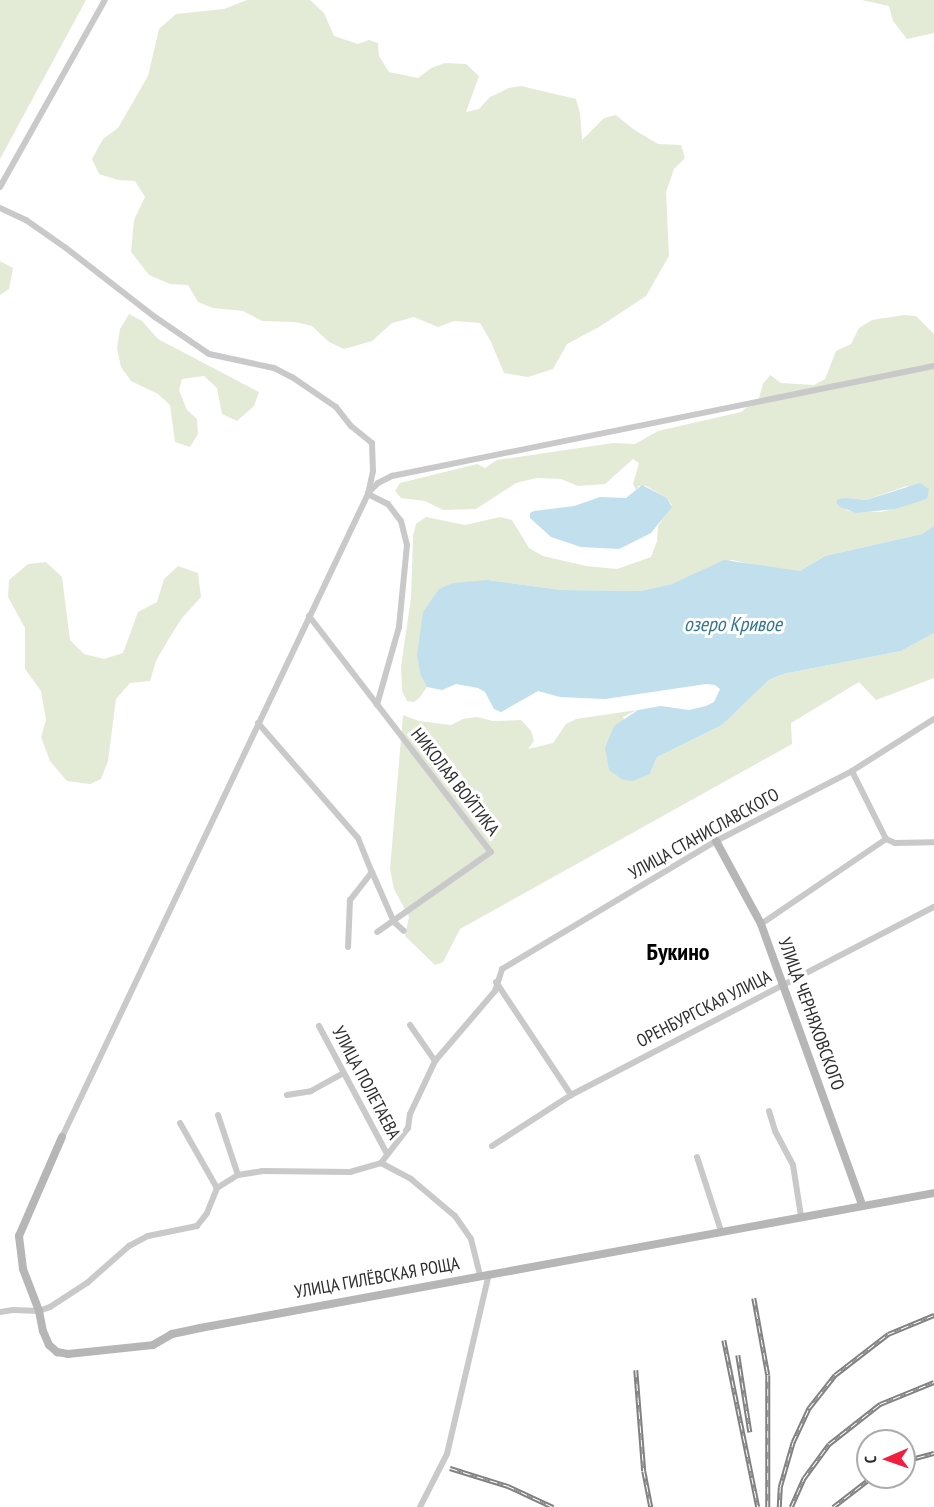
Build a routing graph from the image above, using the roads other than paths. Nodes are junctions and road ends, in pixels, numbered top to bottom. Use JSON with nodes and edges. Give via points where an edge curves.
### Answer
{"nodes":[{"id":1,"x":105,"y":0,"type":"edge"},
{"id":2,"x":0,"y":187,"type":"edge"},
{"id":3,"x":0,"y":208,"type":"edge"},
{"id":4,"x":934,"y":366,"type":"edge"},
{"id":5,"x":368,"y":494,"type":"junction"},
{"id":6,"x":309,"y":616,"type":"junction"},
{"id":7,"x":377,"y":705,"type":"junction"},
{"id":8,"x":934,"y":719,"type":"edge"},
{"id":9,"x":258,"y":723,"type":"junction"},
{"id":10,"x":852,"y":771,"type":"junction"},
{"id":11,"x":886,"y":839,"type":"junction"},
{"id":12,"x":716,"y":841,"type":"junction"},
{"id":13,"x":934,"y":842,"type":"edge"},
{"id":14,"x":372,"y":872,"type":"junction"},
{"id":15,"x":934,"y":907,"type":"edge"},
{"id":16,"x":394,"y":920,"type":"junction"},
{"id":17,"x":761,"y":924,"type":"junction"},
{"id":18,"x":404,"y":931,"type":"dead end"},
{"id":19,"x":377,"y":932,"type":"dead end"},
{"id":20,"x":348,"y":947,"type":"dead end"},
{"id":21,"x":496,"y":982,"type":"junction"},
{"id":22,"x":784,"y":985,"type":"junction"},
{"id":23,"x":410,"y":1025,"type":"dead end"},
{"id":24,"x":319,"y":1026,"type":"dead end"},
{"id":25,"x":435,"y":1061,"type":"junction"},
{"id":26,"x":343,"y":1073,"type":"junction"},
{"id":27,"x":287,"y":1095,"type":"dead end"},
{"id":28,"x":571,"y":1095,"type":"junction"},
{"id":29,"x":769,"y":1111,"type":"dead end"},
{"id":30,"x":218,"y":1115,"type":"dead end"},
{"id":31,"x":180,"y":1124,"type":"dead end"},
{"id":32,"x":62,"y":1137,"type":"joint"},
{"id":33,"x":492,"y":1146,"type":"dead end"},
{"id":34,"x":387,"y":1154,"type":"junction"},
{"id":35,"x":697,"y":1157,"type":"dead end"},
{"id":36,"x":381,"y":1163,"type":"junction"},
{"id":37,"x":238,"y":1175,"type":"junction"},
{"id":38,"x":217,"y":1188,"type":"junction"},
{"id":39,"x":934,"y":1193,"type":"edge"},
{"id":40,"x":862,"y":1205,"type":"junction"},
{"id":41,"x":801,"y":1216,"type":"junction"},
{"id":42,"x":721,"y":1231,"type":"junction"},
{"id":43,"x":484,"y":1275,"type":"junction"},
{"id":44,"x":39,"y":1311,"type":"junction"},
{"id":45,"x":0,"y":1312,"type":"edge"},
{"id":46,"x":420,"y":1507,"type":"edge"}],
"edges":[{"from":1,"to":2,"type":"street"},
{"from":3,"to":5,"type":"street","via":[[26,220],[209,354],[274,368],[336,407],[372,443],[373,471]]},
{"from":4,"to":5,"type":"street","via":[[392,476]]},
{"from":5,"to":6,"type":"street"},
{"from":5,"to":7,"type":"street","via":[[388,504],[401,521],[407,546],[399,627]]},
{"from":6,"to":7,"type":"street"},
{"from":6,"to":9,"type":"street"},
{"from":7,"to":16,"type":"street","name":"НИКОЛАЯ ВОЙТИКА","via":[[491,852]]},
{"from":8,"to":10,"type":"street","name":"УЛИЦА СТАНИСЛАВСКОГО"},
{"from":9,"to":14,"type":"street","via":[[358,838]]},
{"from":9,"to":32,"type":"street"},
{"from":10,"to":11,"type":"street"},
{"from":10,"to":12,"type":"street","name":"УЛИЦА СТАНИСЛАВСКОГО"},
{"from":11,"to":13,"type":"street","via":[[895,843]]},
{"from":11,"to":17,"type":"street"},
{"from":12,"to":17,"type":"street","name":"УЛИЦА ЧЕРНЯХОВСКОГО"},
{"from":12,"to":21,"type":"street","name":"УЛИЦА СТАНИСЛАВСКОГО","via":[[502,969]]},
{"from":14,"to":16,"type":"street"},
{"from":14,"to":20,"type":"street","via":[[350,900]]},
{"from":15,"to":22,"type":"street","name":"ОРЕНБУРГСКАЯ УЛИЦА"},
{"from":16,"to":18,"type":"street"},
{"from":16,"to":19,"type":"street","name":"НИКОЛАЯ ВОЙТИКА"},
{"from":17,"to":22,"type":"street","name":"УЛИЦА ЧЕРНЯХОВСКОГО"},
{"from":21,"to":25,"type":"street","name":"УЛИЦА ПОЛЕТАЕВА","via":[[495,991]]},
{"from":21,"to":28,"type":"street"},
{"from":22,"to":28,"type":"street","name":"ОРЕНБУРГСКАЯ УЛИЦА"},
{"from":22,"to":40,"type":"street","name":"УЛИЦА ЧЕРНЯХОВСКОГО"},
{"from":23,"to":25,"type":"street"},
{"from":24,"to":26,"type":"street","name":"УЛИЦА ПОЛЕТАЕВА"},
{"from":25,"to":34,"type":"street","name":"УЛИЦА ПОЛЕТАЕВА","via":[[410,1114],[408,1128]]},
{"from":26,"to":27,"type":"street","via":[[311,1091]]},
{"from":26,"to":34,"type":"street","name":"УЛИЦА ПОЛЕТАЕВА"},
{"from":28,"to":33,"type":"street","name":"ОРЕНБУРГСКАЯ УЛИЦА"},
{"from":29,"to":41,"type":"street","via":[[793,1165]]},
{"from":30,"to":37,"type":"street"},
{"from":31,"to":38,"type":"street"},
{"from":32,"to":44,"type":"street","name":"УЛИЦА ГИЛЁВСКАЯ РОЩА","via":[[19,1236],[23,1269]]},
{"from":34,"to":36,"type":"street","name":"УЛИЦА ПОЛЕТАЕВА"},
{"from":35,"to":42,"type":"street"},
{"from":36,"to":37,"type":"street","name":"УЛИЦА ПОЛЕТАЕВА","via":[[350,1173]]},
{"from":36,"to":43,"type":"street","via":[[411,1179],[455,1216],[471,1239]]},
{"from":37,"to":38,"type":"street","name":"УЛИЦА ПОЛЕТАЕВА"},
{"from":38,"to":44,"type":"street","via":[[197,1226],[148,1236],[129,1246],[87,1283]]},
{"from":39,"to":40,"type":"street","name":"УЛИЦА ГИЛЁВСКАЯ РОЩА"},
{"from":40,"to":41,"type":"street","name":"УЛИЦА ГИЛЁВСКАЯ РОЩА"},
{"from":41,"to":42,"type":"street","name":"УЛИЦА ГИЛЁВСКАЯ РОЩА"},
{"from":42,"to":43,"type":"street","name":"УЛИЦА ГИЛЁВСКАЯ РОЩА"},
{"from":43,"to":44,"type":"street","name":"УЛИЦА ГИЛЁВСКАЯ РОЩА","via":[[190,1330],[153,1345],[80,1354],[57,1352],[49,1345]]},
{"from":43,"to":46,"type":"street","via":[[447,1454]]},
{"from":44,"to":45,"type":"street"}]}
